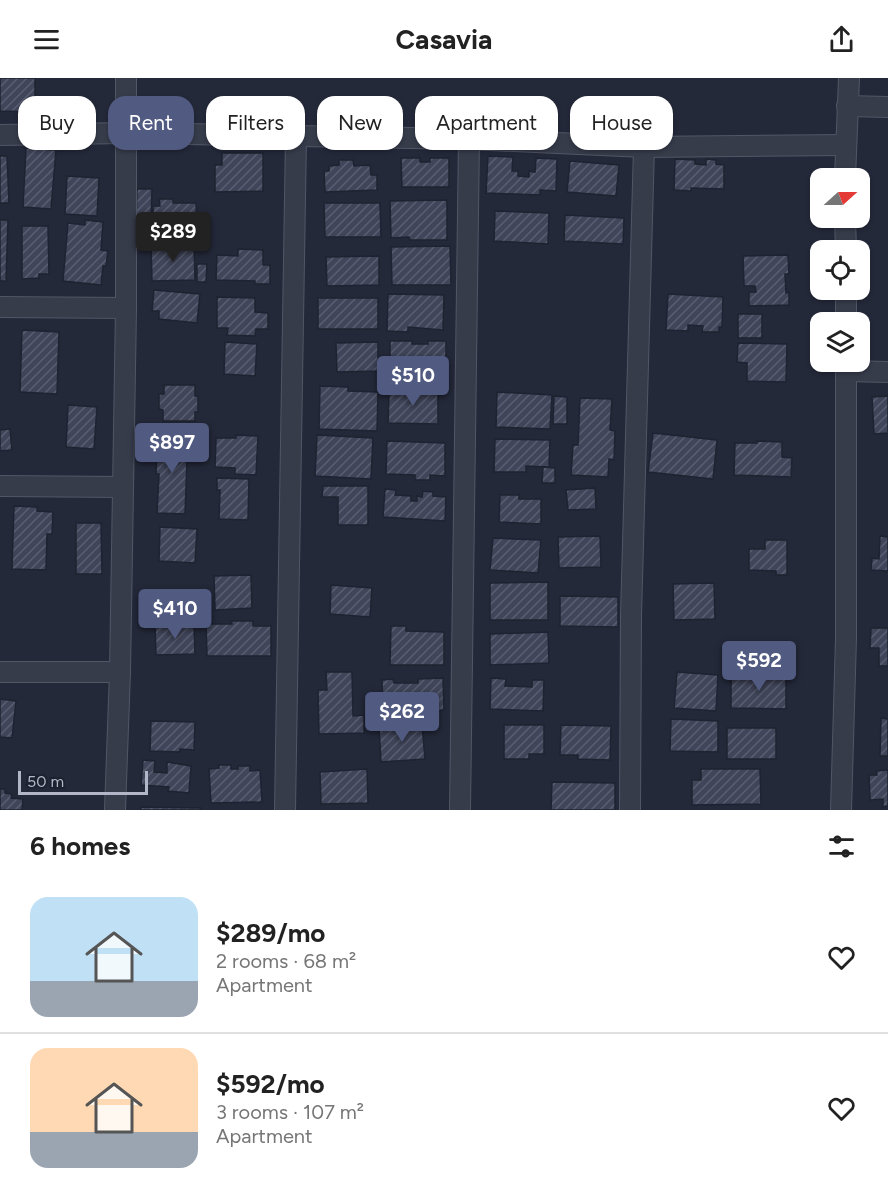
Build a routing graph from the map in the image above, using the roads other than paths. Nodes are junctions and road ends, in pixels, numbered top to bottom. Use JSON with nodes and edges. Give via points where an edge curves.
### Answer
{"nodes":[{"id":1,"x":126,"y":78,"type":"edge"},
{"id":2,"x":849,"y":78,"type":"edge"},
{"id":3,"x":126,"y":96,"type":"edge"},
{"id":4,"x":847,"y":106,"type":"junction"},
{"id":5,"x":888,"y":107,"type":"edge"},
{"id":6,"x":108,"y":133,"type":"edge"},
{"id":7,"x":0,"y":135,"type":"edge"},
{"id":8,"x":305,"y":136,"type":"edge"},
{"id":9,"x":415,"y":138,"type":"edge"},
{"id":10,"x":845,"y":145,"type":"junction"},
{"id":11,"x":673,"y":147,"type":"edge"},
{"id":12,"x":126,"y":150,"type":"edge"},
{"id":13,"x":296,"y":150,"type":"edge"},
{"id":14,"x":469,"y":150,"type":"edge"},
{"id":15,"x":644,"y":150,"type":"edge"},
{"id":16,"x":845,"y":168,"type":"edge"},
{"id":17,"x":0,"y":307,"type":"edge"},
{"id":18,"x":126,"y":308,"type":"junction"},
{"id":19,"x":870,"y":369,"type":"edge"},
{"id":20,"x":846,"y":372,"type":"edge"},
{"id":21,"x":888,"y":372,"type":"edge"},
{"id":22,"x":0,"y":486,"type":"edge"},
{"id":23,"x":123,"y":487,"type":"junction"},
{"id":24,"x":0,"y":672,"type":"edge"},
{"id":25,"x":120,"y":672,"type":"junction"},
{"id":26,"x":115,"y":810,"type":"edge"},
{"id":27,"x":285,"y":810,"type":"edge"},
{"id":28,"x":460,"y":810,"type":"edge"},
{"id":29,"x":630,"y":810,"type":"edge"},
{"id":30,"x":841,"y":810,"type":"edge"}],
"edges":[{"from":1,"to":3,"type":"street"},
{"from":2,"to":4,"type":"street"},
{"from":4,"to":5,"type":"street"},
{"from":4,"to":10,"type":"street"},
{"from":6,"to":7,"type":"street"},
{"from":8,"to":9,"type":"street"},
{"from":10,"to":11,"type":"street"},
{"from":10,"to":16,"type":"street"},
{"from":12,"to":18,"type":"street"},
{"from":13,"to":27,"type":"street"},
{"from":14,"to":28,"type":"street"},
{"from":15,"to":29,"type":"street","via":[[631,616]]},
{"from":17,"to":18,"type":"street"},
{"from":18,"to":23,"type":"street"},
{"from":19,"to":21,"type":"street"},
{"from":20,"to":30,"type":"street","via":[[846,638]]},
{"from":22,"to":23,"type":"street"},
{"from":23,"to":25,"type":"street"},
{"from":24,"to":25,"type":"street"},
{"from":25,"to":26,"type":"street"}]}
